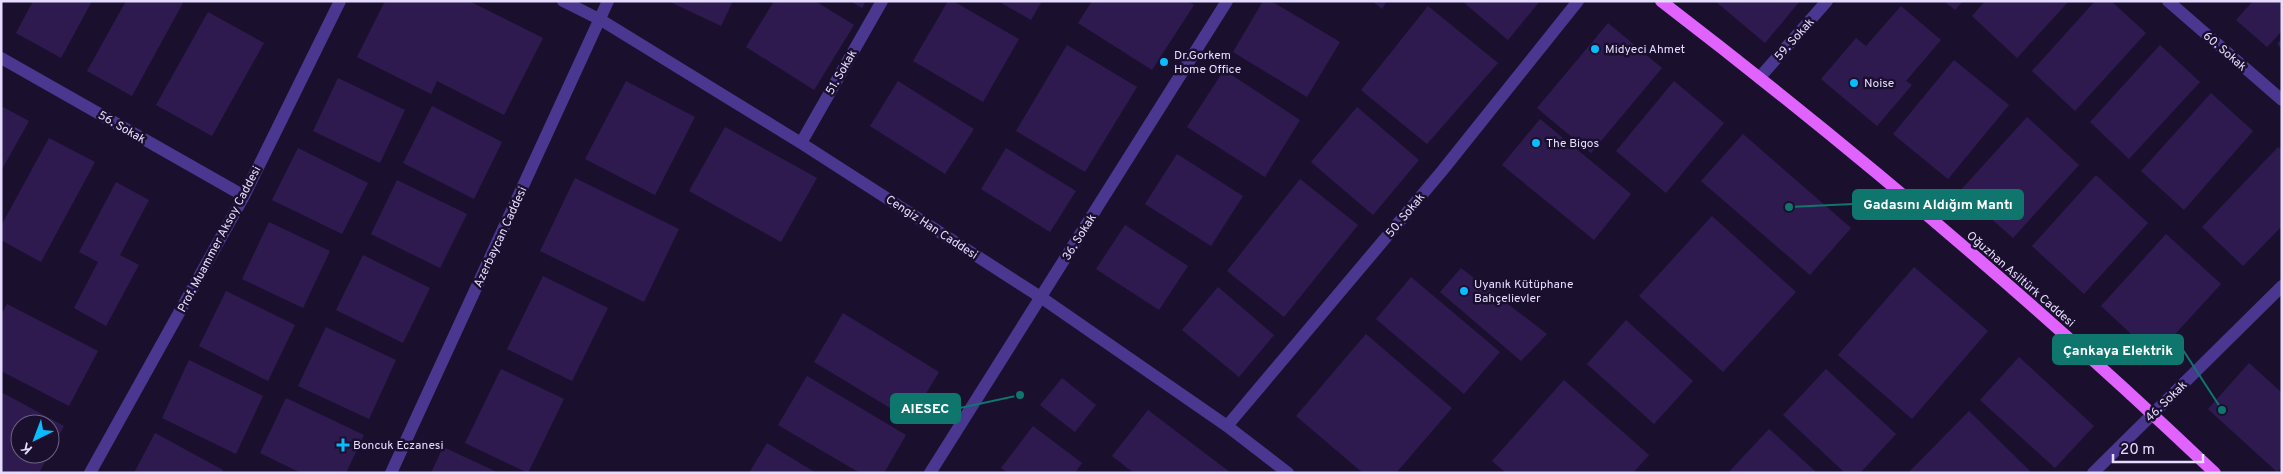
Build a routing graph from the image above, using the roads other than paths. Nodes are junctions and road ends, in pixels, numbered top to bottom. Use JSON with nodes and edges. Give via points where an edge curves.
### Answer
{"nodes":[{"id":1,"x":340,"y":1,"type":"edge"},
{"id":2,"x":563,"y":1,"type":"edge"},
{"id":3,"x":608,"y":1,"type":"edge"},
{"id":4,"x":882,"y":1,"type":"edge"},
{"id":5,"x":1227,"y":1,"type":"edge"},
{"id":6,"x":1578,"y":1,"type":"edge"},
{"id":7,"x":1661,"y":1,"type":"edge"},
{"id":8,"x":1827,"y":1,"type":"edge"},
{"id":9,"x":2168,"y":1,"type":"edge"},
{"id":10,"x":600,"y":20,"type":"junction"},
{"id":11,"x":1,"y":58,"type":"edge"},
{"id":12,"x":1760,"y":77,"type":"junction"},
{"id":13,"x":2282,"y":100,"type":"edge"},
{"id":14,"x":801,"y":143,"type":"junction"},
{"id":15,"x":244,"y":196,"type":"junction"},
{"id":16,"x":2282,"y":286,"type":"edge"},
{"id":17,"x":1042,"y":298,"type":"junction"},
{"id":18,"x":2153,"y":414,"type":"junction"},
{"id":19,"x":1227,"y":426,"type":"junction"},
{"id":20,"x":90,"y":473,"type":"edge"},
{"id":21,"x":391,"y":473,"type":"edge"},
{"id":22,"x":930,"y":473,"type":"edge"},
{"id":23,"x":1288,"y":473,"type":"edge"},
{"id":24,"x":2093,"y":473,"type":"edge"},
{"id":25,"x":2215,"y":473,"type":"edge"}],
"edges":[{"from":1,"to":15,"type":"street","name":"Prof. Muammer Aksoy Caddesi"},
{"from":2,"to":10,"type":"street","name":"Cengiz Han Caddesi"},
{"from":3,"to":10,"type":"street","name":"Azerbaycan Caddesi"},
{"from":4,"to":14,"type":"street","name":"51. Sokak"},
{"from":5,"to":17,"type":"street","name":"36. Sokak"},
{"from":6,"to":19,"type":"street","name":"50. Sokak","via":[[1442,171]]},
{"from":7,"to":12,"type":"main road","name":"Oğuzhan Asiltürk Caddesi"},
{"from":8,"to":12,"type":"street","name":"59. Sokak"},
{"from":9,"to":13,"type":"street","name":"60. Sokak"},
{"from":10,"to":14,"type":"street","name":"Cengiz Han Caddesi"},
{"from":10,"to":21,"type":"street","name":"Azerbaycan Caddesi"},
{"from":11,"to":15,"type":"street","name":"56. Sokak"},
{"from":12,"to":18,"type":"main road","name":"Oğuzhan Asiltürk Caddesi","via":[[1932,219]]},
{"from":14,"to":17,"type":"street","name":"Cengiz Han Caddesi"},
{"from":15,"to":20,"type":"street","name":"Prof. Muammer Aksoy Caddesi"},
{"from":16,"to":18,"type":"street","name":"46. Sokak"},
{"from":17,"to":19,"type":"street","name":"Cengiz Han Caddesi"},
{"from":17,"to":22,"type":"street","name":"36. Sokak"},
{"from":18,"to":24,"type":"street","name":"46. Sokak"},
{"from":18,"to":25,"type":"main road","name":"Oğuzhan Asiltürk Caddesi"},
{"from":19,"to":23,"type":"street","name":"Cengiz Han Caddesi"}]}
